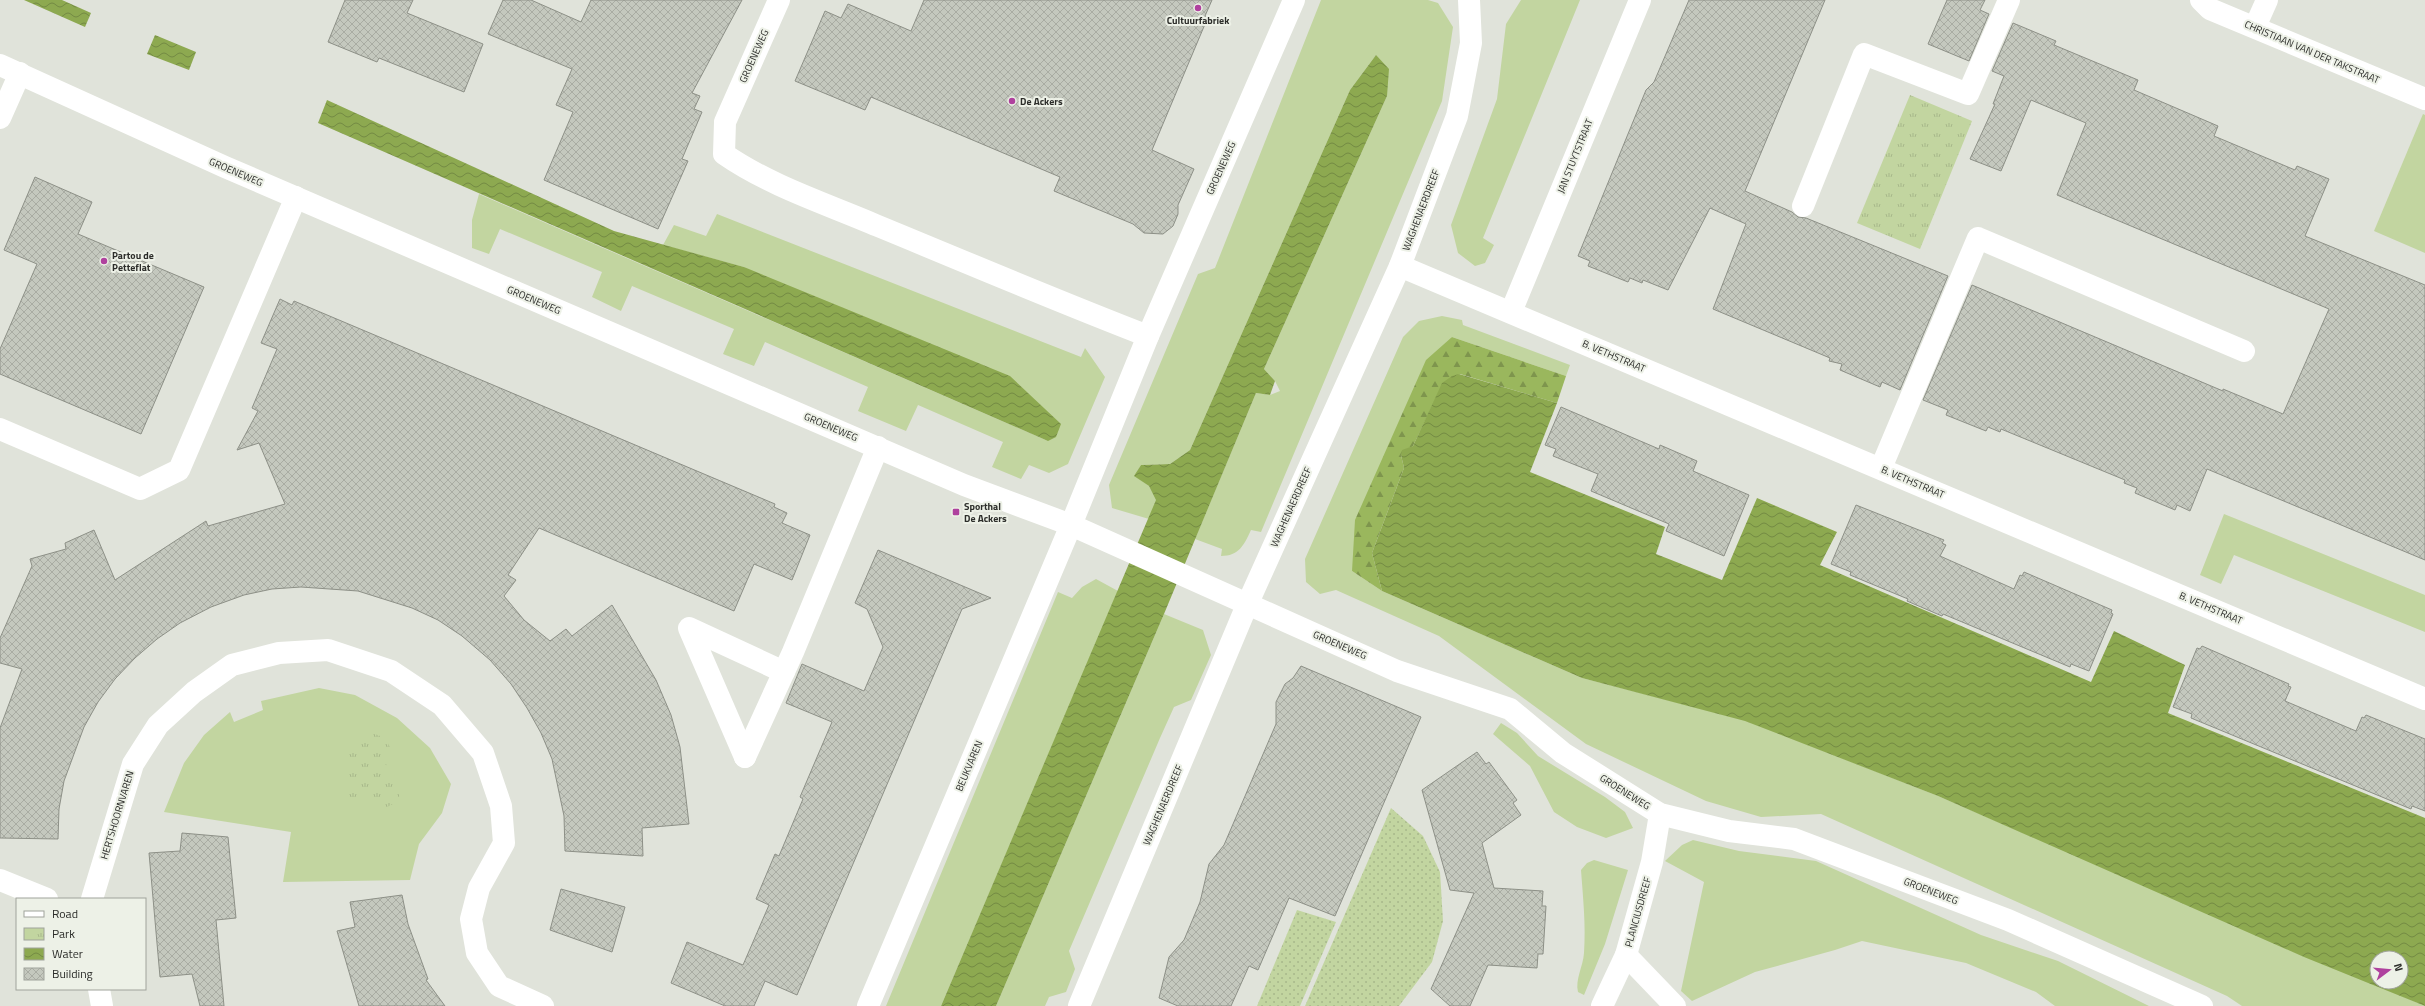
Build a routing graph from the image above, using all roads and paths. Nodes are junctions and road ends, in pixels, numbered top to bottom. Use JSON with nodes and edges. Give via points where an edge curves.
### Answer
{"nodes":[{"id":1,"x":778,"y":0,"type":"edge"},
{"id":2,"x":1294,"y":0,"type":"edge"},
{"id":3,"x":1469,"y":0,"type":"edge"},
{"id":4,"x":1640,"y":0,"type":"edge"},
{"id":5,"x":2009,"y":0,"type":"edge"},
{"id":6,"x":2201,"y":0,"type":"edge"},
{"id":7,"x":2267,"y":0,"type":"edge"},
{"id":8,"x":2255,"y":28,"type":"junction"},
{"id":9,"x":0,"y":65,"type":"edge"},
{"id":10,"x":20,"y":73,"type":"junction"},
{"id":11,"x":2425,"y":99,"type":"edge"},
{"id":12,"x":0,"y":118,"type":"edge"},
{"id":13,"x":296,"y":197,"type":"junction"},
{"id":14,"x":1803,"y":206,"type":"dead end"},
{"id":15,"x":1400,"y":266,"type":"junction"},
{"id":16,"x":1511,"y":312,"type":"junction"},
{"id":17,"x":1148,"y":336,"type":"junction"},
{"id":18,"x":2244,"y":351,"type":"dead end"},
{"id":19,"x":0,"y":429,"type":"edge"},
{"id":20,"x":878,"y":447,"type":"junction"},
{"id":21,"x":1881,"y":468,"type":"junction"},
{"id":22,"x":1071,"y":526,"type":"junction"},
{"id":23,"x":1247,"y":605,"type":"junction"},
{"id":24,"x":784,"y":672,"type":"junction"},
{"id":25,"x":2425,"y":699,"type":"edge"},
{"id":26,"x":1660,"y":814,"type":"junction"},
{"id":27,"x":0,"y":880,"type":"edge"},
{"id":28,"x":45,"y":898,"type":"edge"},
{"id":29,"x":92,"y":898,"type":"edge"},
{"id":30,"x":1626,"y":955,"type":"junction"},
{"id":31,"x":99,"y":990,"type":"edge"},
{"id":32,"x":102,"y":1006,"type":"edge"},
{"id":33,"x":543,"y":1006,"type":"edge"},
{"id":34,"x":868,"y":1006,"type":"edge"},
{"id":35,"x":1079,"y":1006,"type":"edge"},
{"id":36,"x":1602,"y":1006,"type":"edge"},
{"id":37,"x":1675,"y":1006,"type":"edge"},
{"id":38,"x":2202,"y":1006,"type":"edge"}],
"edges":[{"from":1,"to":17,"type":"street","name":"GROENEWEG","via":[[725,122],[724,154],[738,164],[786,187]]},
{"from":2,"to":17,"type":"street","name":"GROENEWEG"},
{"from":3,"to":15,"type":"street","name":"WAGHENAERDREEF","via":[[1471,43],[1457,116]]},
{"from":4,"to":16,"type":"street","name":"JAN STUYTSTRAAT"},
{"from":5,"to":14,"type":"street","via":[[1968,94],[1864,54]]},
{"from":6,"to":8,"type":"street","name":"CHRISTIAAN VAN DER TAKSTRAAT","via":[[2210,8]]},
{"from":7,"to":8,"type":"street"},
{"from":8,"to":11,"type":"street","name":"CHRISTIAAN VAN DER TAKSTRAAT"},
{"from":9,"to":10,"type":"street","name":"GROENEWEG"},
{"from":10,"to":12,"type":"street"},
{"from":10,"to":13,"type":"street","name":"GROENEWEG","via":[[190,152]]},
{"from":13,"to":19,"type":"street","via":[[179,470],[140,489]]},
{"from":13,"to":20,"type":"street","name":"GROENEWEG"},
{"from":15,"to":16,"type":"street","name":"B. VETHSTRAAT"},
{"from":15,"to":23,"type":"street","name":"WAGHENAERDREEF"},
{"from":16,"to":21,"type":"street","name":"B. VETHSTRAAT"},
{"from":17,"to":22,"type":"street","name":"GROENEWEG"},
{"from":18,"to":21,"type":"street","via":[[1978,238]]},
{"from":20,"to":22,"type":"street","name":"GROENEWEG","via":[[964,485]]},
{"from":20,"to":24,"type":"street"},
{"from":21,"to":25,"type":"street","name":"B. VETHSTRAAT"},
{"from":22,"to":23,"type":"street","name":"GROENEWEG"},
{"from":22,"to":34,"type":"street","name":"BEUKVAREN"},
{"from":23,"to":26,"type":"street","name":"GROENEWEG","via":[[1397,671],[1510,709],[1563,753]]},
{"from":23,"to":35,"type":"street","name":"WAGHENAERDREEF"},
{"from":24,"to":24,"type":"street","via":[[696,631],[689,628],[745,758]]},
{"from":26,"to":30,"type":"street","name":"PLANCIUSDREEF","via":[[1652,862]]},
{"from":26,"to":38,"type":"street","name":"GROENEWEG","via":[[1729,831],[1794,839],[2008,920]]},
{"from":27,"to":28,"type":"street"},
{"from":29,"to":33,"type":"street","name":"HERTSHOORNVAREN","via":[[133,764],[158,725],[194,692],[232,665],[279,653],[328,650],[397,676],[442,706],[483,753],[501,806],[504,843],[479,888],[471,919],[477,953],[499,986]]},
{"from":30,"to":36,"type":"street","name":"PLANCIUSDREEF"},
{"from":30,"to":37,"type":"street"},
{"from":31,"to":32,"type":"street"}]}
